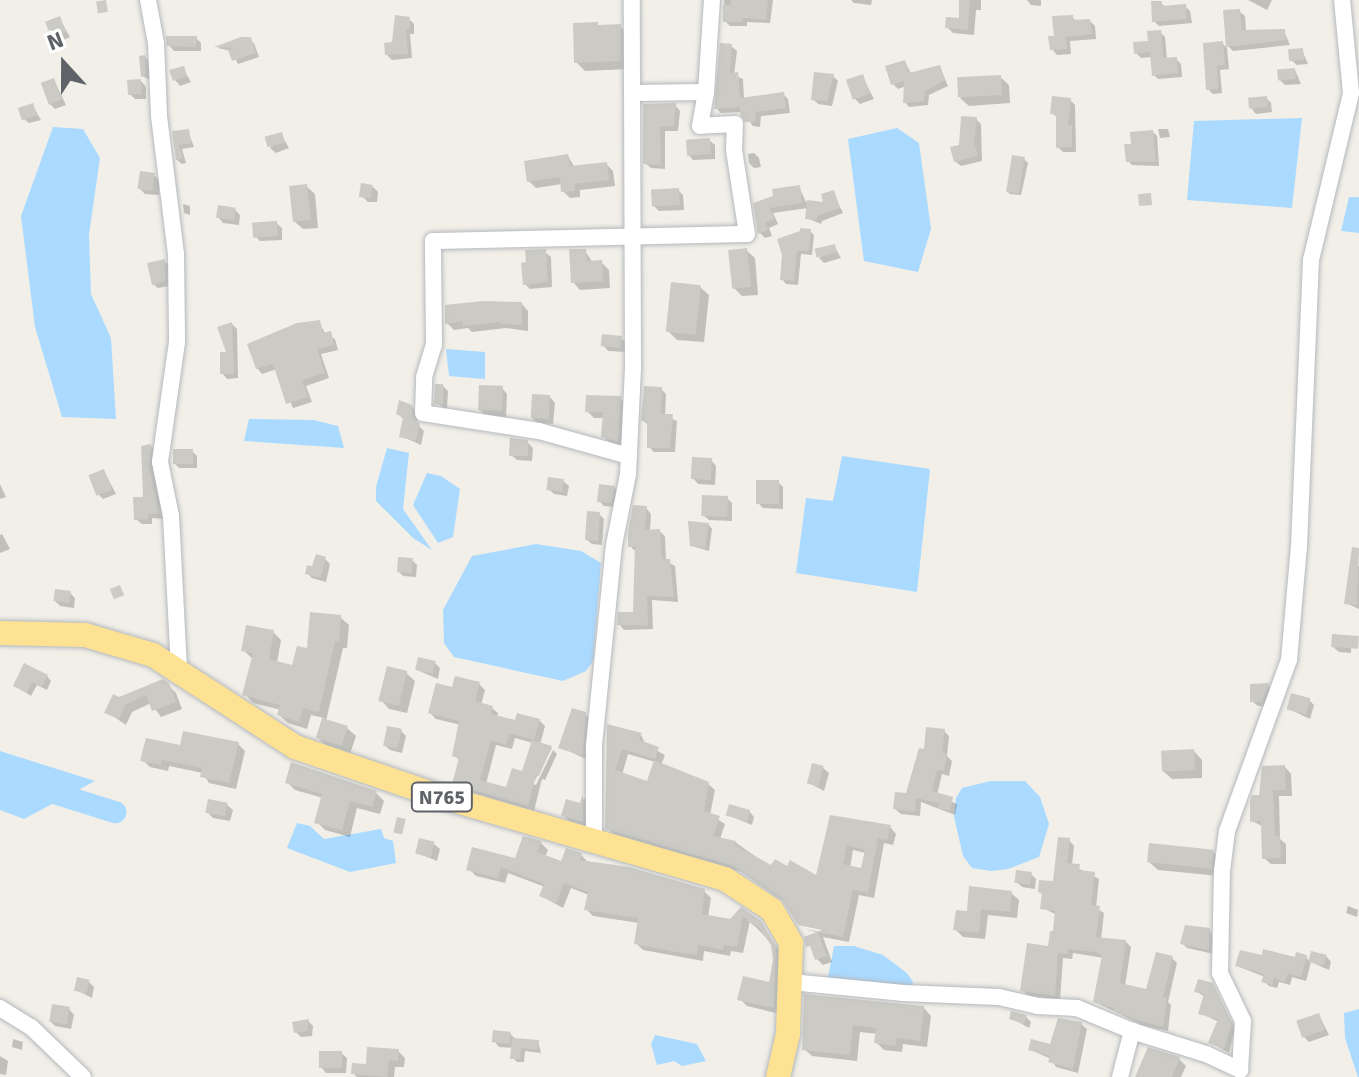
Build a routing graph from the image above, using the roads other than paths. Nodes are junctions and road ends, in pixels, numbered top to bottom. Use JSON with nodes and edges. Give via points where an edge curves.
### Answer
{"nodes":[{"id":1,"x":148,"y":0,"type":"edge"},
{"id":2,"x":632,"y":0,"type":"edge"},
{"id":3,"x":712,"y":0,"type":"edge"},
{"id":4,"x":1342,"y":0,"type":"edge"},
{"id":5,"x":706,"y":92,"type":"junction"},
{"id":6,"x":633,"y":93,"type":"junction"},
{"id":7,"x":634,"y":236,"type":"junction"},
{"id":8,"x":629,"y":456,"type":"junction"},
{"id":9,"x":0,"y":633,"type":"edge"},
{"id":10,"x":179,"y":671,"type":"junction"},
{"id":11,"x":594,"y":842,"type":"junction"},
{"id":12,"x":791,"y":982,"type":"junction"},
{"id":13,"x":0,"y":1008,"type":"edge"},
{"id":14,"x":1132,"y":1031,"type":"junction"},
{"id":15,"x":1245,"y":1073,"type":"edge"},
{"id":16,"x":83,"y":1077,"type":"edge"},
{"id":17,"x":778,"y":1077,"type":"edge"},
{"id":18,"x":1120,"y":1077,"type":"edge"}],
"edges":[{"from":1,"to":10,"type":"street","via":[[176,254],[177,342],[160,462],[171,516]]},
{"from":2,"to":6,"type":"street"},
{"from":3,"to":5,"type":"street"},
{"from":4,"to":15,"type":"street","via":[[1351,93],[1311,260],[1289,660],[1227,831],[1222,871],[1220,973],[1243,1021]]},
{"from":5,"to":6,"type":"street"},
{"from":5,"to":7,"type":"street","via":[[700,126],[735,124],[747,234]]},
{"from":6,"to":7,"type":"street"},
{"from":7,"to":8,"type":"street"},
{"from":7,"to":8,"type":"street","via":[[433,241],[434,345],[423,401],[423,413],[539,431]]},
{"from":8,"to":11,"type":"street","via":[[614,545],[594,745]]},
{"from":9,"to":10,"type":"highway","number":"N765","via":[[85,635],[153,655]]},
{"from":10,"to":11,"type":"highway","number":"N765","via":[[295,747]]},
{"from":11,"to":12,"type":"highway","number":"N765","via":[[725,879],[763,902],[791,943]]},
{"from":12,"to":14,"type":"street","via":[[1077,1008]]},
{"from":12,"to":17,"type":"highway","number":"N765","via":[[788,1034]]},
{"from":13,"to":16,"type":"street","via":[[31,1027]]},
{"from":14,"to":15,"type":"street","via":[[1206,1054]]},
{"from":14,"to":18,"type":"street"}]}
